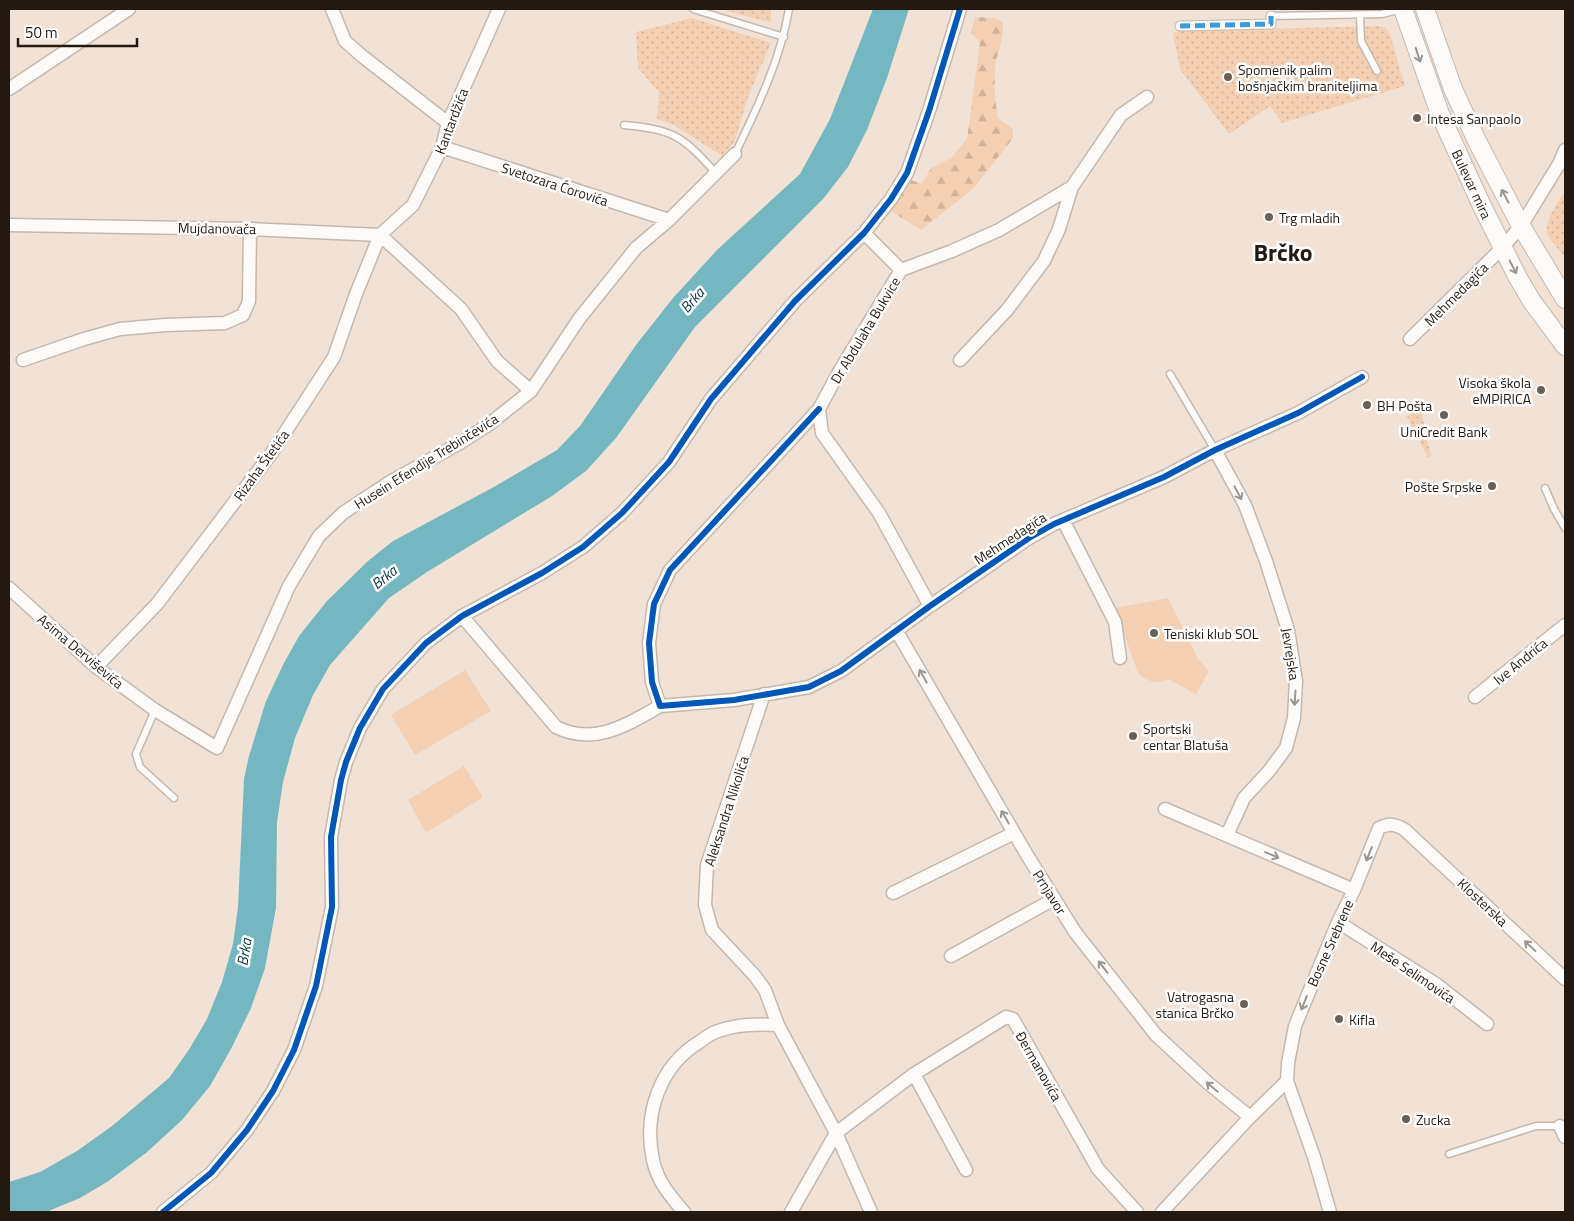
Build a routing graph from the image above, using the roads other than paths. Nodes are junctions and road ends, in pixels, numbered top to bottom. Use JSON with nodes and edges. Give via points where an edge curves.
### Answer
{"nodes":[{"id":1,"x":129,"y":9,"type":"edge"},
{"id":2,"x":332,"y":9,"type":"edge"},
{"id":3,"x":499,"y":9,"type":"edge"},
{"id":4,"x":693,"y":9,"type":"edge"},
{"id":5,"x":789,"y":9,"type":"edge"},
{"id":6,"x":960,"y":9,"type":"edge"},
{"id":7,"x":1403,"y":9,"type":"edge"},
{"id":8,"x":1425,"y":9,"type":"edge"},
{"id":9,"x":1360,"y":15,"type":"junction"},
{"id":10,"x":1271,"y":16,"type":"joint"},
{"id":11,"x":1180,"y":26,"type":"dead end"},
{"id":12,"x":784,"y":37,"type":"junction"},
{"id":13,"x":1377,"y":71,"type":"dead end"},
{"id":14,"x":9,"y":89,"type":"edge"},
{"id":15,"x":1147,"y":97,"type":"dead end"},
{"id":16,"x":448,"y":123,"type":"junction"},
{"id":17,"x":624,"y":125,"type":"dead end"},
{"id":18,"x":442,"y":147,"type":"junction"},
{"id":19,"x":1565,"y":150,"type":"edge"},
{"id":20,"x":736,"y":154,"type":"joint"},
{"id":21,"x":1562,"y":166,"type":"edge"},
{"id":22,"x":716,"y":173,"type":"junction"},
{"id":23,"x":1072,"y":187,"type":"junction"},
{"id":24,"x":668,"y":220,"type":"junction"},
{"id":25,"x":9,"y":225,"type":"edge"},
{"id":26,"x":1521,"y":226,"type":"junction"},
{"id":27,"x":250,"y":229,"type":"junction"},
{"id":28,"x":864,"y":233,"type":"junction"},
{"id":29,"x":380,"y":235,"type":"junction"},
{"id":30,"x":1502,"y":248,"type":"junction"},
{"id":31,"x":901,"y":270,"type":"junction"},
{"id":32,"x":1565,"y":298,"type":"edge"},
{"id":33,"x":1410,"y":340,"type":"dead end"},
{"id":34,"x":1565,"y":346,"type":"edge"},
{"id":35,"x":23,"y":360,"type":"dead end"},
{"id":36,"x":960,"y":360,"type":"dead end"},
{"id":37,"x":1170,"y":374,"type":"dead end"},
{"id":38,"x":1362,"y":377,"type":"dead end"},
{"id":39,"x":531,"y":391,"type":"junction"},
{"id":40,"x":820,"y":409,"type":"junction"},
{"id":41,"x":1215,"y":450,"type":"junction"},
{"id":42,"x":1545,"y":488,"type":"dead end"},
{"id":43,"x":1063,"y":520,"type":"junction"},
{"id":44,"x":1565,"y":528,"type":"edge"},
{"id":45,"x":9,"y":588,"type":"edge"},
{"id":46,"x":930,"y":606,"type":"junction"},
{"id":47,"x":462,"y":616,"type":"junction"},
{"id":48,"x":1565,"y":625,"type":"edge"},
{"id":49,"x":896,"y":630,"type":"junction"},
{"id":50,"x":1120,"y":658,"type":"dead end"},
{"id":51,"x":96,"y":667,"type":"junction"},
{"id":52,"x":764,"y":694,"type":"junction"},
{"id":53,"x":1475,"y":697,"type":"dead end"},
{"id":54,"x":660,"y":706,"type":"junction"},
{"id":55,"x":155,"y":710,"type":"junction"},
{"id":56,"x":217,"y":748,"type":"joint"},
{"id":57,"x":174,"y":798,"type":"dead end"},
{"id":58,"x":1165,"y":809,"type":"dead end"},
{"id":59,"x":1399,"y":826,"type":"joint"},
{"id":60,"x":1014,"y":833,"type":"junction"},
{"id":61,"x":1227,"y":835,"type":"junction"},
{"id":62,"x":1354,"y":890,"type":"junction"},
{"id":63,"x":893,"y":892,"type":"dead end"},
{"id":64,"x":1054,"y":899,"type":"junction"},
{"id":65,"x":1338,"y":922,"type":"junction"},
{"id":66,"x":951,"y":956,"type":"dead end"},
{"id":67,"x":1565,"y":980,"type":"edge"},
{"id":68,"x":1487,"y":1024,"type":"dead end"},
{"id":69,"x":778,"y":1025,"type":"junction"},
{"id":70,"x":914,"y":1074,"type":"junction"},
{"id":71,"x":1287,"y":1081,"type":"junction"},
{"id":72,"x":1250,"y":1118,"type":"junction"},
{"id":73,"x":1562,"y":1131,"type":"edge"},
{"id":74,"x":836,"y":1133,"type":"junction"},
{"id":75,"x":1449,"y":1154,"type":"dead end"},
{"id":76,"x":966,"y":1170,"type":"dead end"},
{"id":77,"x":163,"y":1212,"type":"edge"},
{"id":78,"x":684,"y":1212,"type":"edge"},
{"id":79,"x":791,"y":1212,"type":"edge"},
{"id":80,"x":871,"y":1212,"type":"edge"},
{"id":81,"x":1138,"y":1212,"type":"edge"},
{"id":82,"x":1162,"y":1212,"type":"edge"},
{"id":83,"x":1330,"y":1212,"type":"edge"}],
"edges":[{"from":1,"to":14,"type":"street"},
{"from":2,"to":16,"type":"street","via":[[345,41]]},
{"from":3,"to":16,"type":"street","name":"Kantardžića"},
{"from":4,"to":12,"type":"lane"},
{"from":5,"to":12,"type":"lane"},
{"from":6,"to":28,"type":"street","via":[[907,172]]},
{"from":7,"to":9,"type":"lane"},
{"from":7,"to":30,"type":"main road","name":"Bulevar mira","one_way":true,"via":[[1440,114]]},
{"from":26,"to":8,"type":"main road","name":"Bulevar mira","one_way":true,"via":[[1454,89]]},
{"from":9,"to":10,"type":"lane"},
{"from":9,"to":13,"type":"lane","via":[[1361,41]]},
{"from":10,"to":11,"type":"street","via":[[1271,24]]},
{"from":12,"to":20,"type":"lane","via":[[767,86]]},
{"from":15,"to":23,"type":"street","name":"Dr Abdulaha Bukvice","via":[[1121,115]]},
{"from":16,"to":18,"type":"street","name":"Kantardžića"},
{"from":17,"to":22,"type":"lane","via":[[672,133],[691,145]]},
{"from":18,"to":24,"type":"street","name":"Svetozara Ćorovića"},
{"from":18,"to":29,"type":"street","name":"Kantardžića","via":[[414,205]]},
{"from":19,"to":21,"type":"street","name":"Mehmedagića"},
{"from":20,"to":22,"type":"street","name":"Husein Efendije Trebinčevića"},
{"from":21,"to":26,"type":"street","name":"Mehmedagića"},
{"from":22,"to":24,"type":"street","name":"Husein Efendije Trebinčevića"},
{"from":23,"to":31,"type":"street","name":"Dr Abdulaha Bukvice","via":[[999,230]]},
{"from":23,"to":36,"type":"street","via":[[1044,261],[1007,310]]},
{"from":24,"to":39,"type":"street","name":"Husein Efendije Trebinčevića","via":[[636,248],[579,319]]},
{"from":25,"to":27,"type":"street","name":"Mujdanovača"},
{"from":26,"to":30,"type":"street","name":"Mehmedagića"},
{"from":26,"to":32,"type":"main road","name":"Bulevar mira"},
{"from":27,"to":29,"type":"street","name":"Mujdanovača"},
{"from":27,"to":35,"type":"street","via":[[249,301],[243,315],[225,323],[120,329]]},
{"from":28,"to":31,"type":"street"},
{"from":28,"to":47,"type":"street","via":[[784,314],[711,398],[669,462],[622,513],[583,547]]},
{"from":29,"to":39,"type":"street","via":[[461,309],[498,361]]},
{"from":29,"to":51,"type":"street","name":"Rizaha Štetića","via":[[334,357],[276,446],[157,604]]},
{"from":30,"to":33,"type":"street","name":"Mehmedagića"},
{"from":30,"to":34,"type":"main road","name":"Bulevar mira","one_way":true,"via":[[1531,300]]},
{"from":31,"to":40,"type":"street","name":"Dr Abdulaha Bukvice"},
{"from":37,"to":41,"type":"lane"},
{"from":38,"to":41,"type":"street","name":"Mehmedagića","via":[[1298,413]]},
{"from":39,"to":56,"type":"street","name":"Husein Efendije Trebinčevića","via":[[488,425],[343,513],[319,536],[289,586]]},
{"from":40,"to":46,"type":"street","via":[[822,433],[879,513]]},
{"from":40,"to":54,"type":"street","name":"Dr Abdulaha Bukvice","via":[[670,570],[654,604],[649,643],[652,682]]},
{"from":41,"to":43,"type":"street","name":"Mehmedagića","via":[[1164,477]]},
{"from":41,"to":61,"type":"street","name":"Jevrejska","one_way":true,"via":[[1245,505],[1266,561],[1288,630],[1296,681],[1294,718],[1286,748],[1244,798]]},
{"from":42,"to":44,"type":"lane"},
{"from":43,"to":46,"type":"street","name":"Mehmedagića","via":[[1029,538]]},
{"from":43,"to":50,"type":"street","via":[[1115,622]]},
{"from":45,"to":51,"type":"street","name":"Asima Derviševića"},
{"from":46,"to":49,"type":"street","name":"Mehmedagića"},
{"from":47,"to":54,"type":"street","via":[[556,727],[568,734],[596,734],[623,727]]},
{"from":47,"to":77,"type":"street","via":[[426,643],[382,689],[346,762],[331,837],[332,907],[316,986],[290,1058],[247,1130],[211,1173]]},
{"from":48,"to":53,"type":"street","name":"Ive Andrića"},
{"from":49,"to":52,"type":"street","name":"Mehmedagića","via":[[841,671],[809,687]]},
{"from":60,"to":49,"type":"street","name":"Prnjavor","one_way":true},
{"from":51,"to":55,"type":"street","name":"Asima Derviševića"},
{"from":52,"to":54,"type":"street","name":"Mehmedagića","via":[[734,700]]},
{"from":52,"to":69,"type":"street","name":"Aleksandra Nikolića","via":[[707,864],[706,905],[712,930],[765,990]]},
{"from":55,"to":56,"type":"street","name":"Asima Derviševića"},
{"from":55,"to":57,"type":"lane","via":[[136,754],[140,767]]},
{"from":58,"to":61,"type":"street"},
{"from":59,"to":62,"type":"street","name":"Bosne Srebrene","one_way":true,"via":[[1392,824],[1379,828]]},
{"from":67,"to":59,"type":"street","name":"Klosterska","one_way":true},
{"from":60,"to":63,"type":"street"},
{"from":60,"to":64,"type":"street","name":"Prnjavor"},
{"from":61,"to":62,"type":"street","one_way":true},
{"from":62,"to":65,"type":"street","name":"Bosne Srebrene"},
{"from":64,"to":66,"type":"street"},
{"from":72,"to":64,"type":"street","name":"Prnjavor","one_way":true,"via":[[1156,1035],[1074,932]]},
{"from":65,"to":68,"type":"street","name":"Meše Selimovića","via":[[1436,984]]},
{"from":65,"to":71,"type":"street","name":"Bosne Srebrene","one_way":true,"via":[[1295,1026]]},
{"from":69,"to":74,"type":"street","name":"Aleksandra Nikolića"},
{"from":69,"to":78,"type":"street","via":[[747,1024],[716,1032],[689,1048],[668,1071],[654,1100],[649,1131],[653,1162],[666,1190]]},
{"from":70,"to":74,"type":"street","name":"Đermanovića"},
{"from":70,"to":76,"type":"street"},
{"from":70,"to":81,"type":"street","name":"Đermanovića","via":[[1006,1017],[1013,1019],[1098,1169]]},
{"from":71,"to":72,"type":"street"},
{"from":71,"to":83,"type":"street","name":"Bosne Srebrene"},
{"from":72,"to":82,"type":"street"},
{"from":73,"to":75,"type":"lane","via":[[1536,1126]]},
{"from":74,"to":79,"type":"street"},
{"from":74,"to":80,"type":"street","name":"Aleksandra Nikolića"}]}
